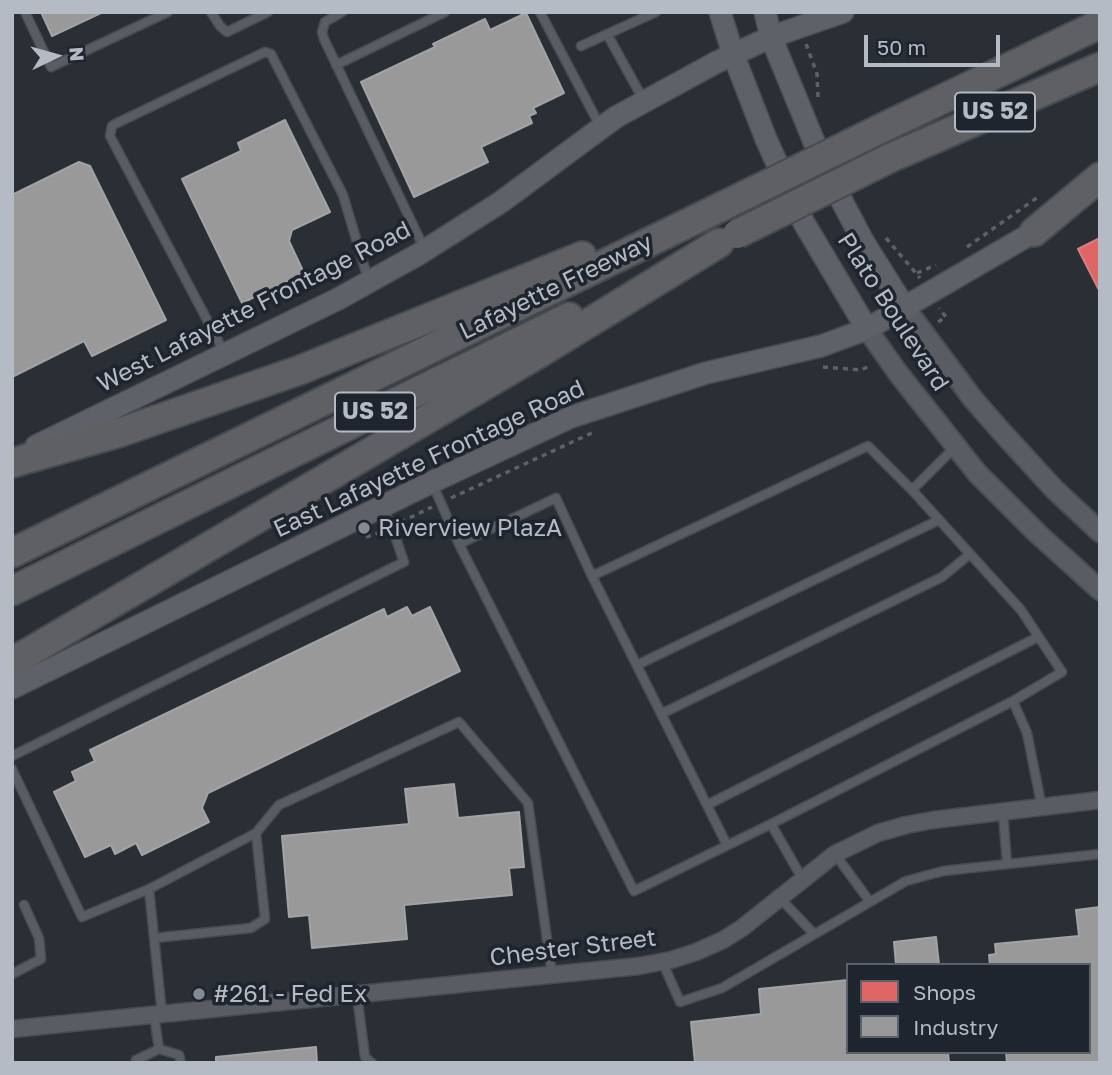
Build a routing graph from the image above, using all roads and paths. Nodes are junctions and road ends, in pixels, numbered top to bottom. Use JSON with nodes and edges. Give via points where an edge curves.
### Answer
{"nodes":[{"id":1,"x":25,"y":12,"type":"edge"},
{"id":2,"x":168,"y":12,"type":"edge"},
{"id":3,"x":211,"y":12,"type":"edge"},
{"id":4,"x":268,"y":12,"type":"edge"},
{"id":5,"x":342,"y":12,"type":"edge"},
{"id":6,"x":445,"y":12,"type":"edge"},
{"id":7,"x":540,"y":12,"type":"edge"},
{"id":8,"x":656,"y":12,"type":"edge"},
{"id":9,"x":720,"y":12,"type":"edge"},
{"id":10,"x":765,"y":12,"type":"edge"},
{"id":11,"x":843,"y":12,"type":"edge"},
{"id":12,"x":1100,"y":24,"type":"edge"},
{"id":13,"x":607,"y":34,"type":"junction"},
{"id":14,"x":771,"y":37,"type":"junction"},
{"id":15,"x":581,"y":46,"type":"dead end"},
{"id":16,"x":733,"y":54,"type":"junction"},
{"id":17,"x":336,"y":65,"type":"junction"},
{"id":18,"x":1100,"y":67,"type":"edge"},
{"id":19,"x":645,"y":101,"type":"junction"},
{"id":20,"x":601,"y":128,"type":"junction"},
{"id":21,"x":1100,"y":177,"type":"edge"},
{"id":22,"x":1100,"y":191,"type":"edge"},
{"id":23,"x":1042,"y":194,"type":"dead end"},
{"id":24,"x":714,"y":210,"type":"junction"},
{"id":25,"x":1034,"y":232,"type":"junction"},
{"id":26,"x":728,"y":238,"type":"junction"},
{"id":27,"x":425,"y":250,"type":"junction"},
{"id":28,"x":959,"y":253,"type":"dead end"},
{"id":29,"x":941,"y":262,"type":"dead end"},
{"id":30,"x":916,"y":273,"type":"dead end"},
{"id":31,"x":369,"y":282,"type":"junction"},
{"id":32,"x":905,"y":308,"type":"junction"},
{"id":33,"x":941,"y":311,"type":"dead end"},
{"id":34,"x":942,"y":320,"type":"dead end"},
{"id":35,"x":867,"y":329,"type":"junction"},
{"id":36,"x":225,"y":354,"type":"junction"},
{"id":37,"x":956,"y":446,"type":"junction"},
{"id":38,"x":12,"y":461,"type":"edge"},
{"id":39,"x":432,"y":482,"type":"junction"},
{"id":40,"x":912,"y":490,"type":"junction"},
{"id":41,"x":382,"y":506,"type":"junction"},
{"id":42,"x":940,"y":520,"type":"junction"},
{"id":43,"x":1100,"y":532,"type":"edge"},
{"id":44,"x":459,"y":544,"type":"junction"},
{"id":45,"x":12,"y":553,"type":"edge"},
{"id":46,"x":970,"y":554,"type":"junction"},
{"id":47,"x":592,"y":576,"type":"junction"},
{"id":48,"x":1100,"y":590,"type":"edge"},
{"id":49,"x":12,"y":591,"type":"edge"},
{"id":50,"x":1038,"y":637,"type":"junction"},
{"id":51,"x":12,"y":662,"type":"edge"},
{"id":52,"x":637,"y":665,"type":"junction"},
{"id":53,"x":12,"y":688,"type":"edge"},
{"id":54,"x":1013,"y":701,"type":"junction"},
{"id":55,"x":661,"y":713,"type":"junction"},
{"id":56,"x":12,"y":756,"type":"edge"},
{"id":57,"x":12,"y":769,"type":"edge"},
{"id":58,"x":1100,"y":800,"type":"edge"},
{"id":59,"x":707,"y":805,"type":"junction"},
{"id":60,"x":1042,"y":808,"type":"junction"},
{"id":61,"x":1003,"y":813,"type":"junction"},
{"id":62,"x":771,"y":824,"type":"junction"},
{"id":63,"x":256,"y":833,"type":"junction"},
{"id":64,"x":727,"y":845,"type":"junction"},
{"id":65,"x":835,"y":854,"type":"junction"},
{"id":66,"x":1100,"y":854,"type":"edge"},
{"id":67,"x":1007,"y":864,"type":"junction"},
{"id":68,"x":802,"y":878,"type":"junction"},
{"id":69,"x":149,"y":889,"type":"junction"},
{"id":70,"x":779,"y":897,"type":"junction"},
{"id":71,"x":870,"y":902,"type":"junction"},
{"id":72,"x":24,"y":905,"type":"dead end"},
{"id":73,"x":814,"y":934,"type":"junction"},
{"id":74,"x":154,"y":938,"type":"junction"},
{"id":75,"x":662,"y":961,"type":"junction"},
{"id":76,"x":12,"y":974,"type":"edge"},
{"id":77,"x":552,"y":975,"type":"junction"},
{"id":78,"x":357,"y":995,"type":"junction"},
{"id":79,"x":158,"y":1015,"type":"junction"},
{"id":80,"x":12,"y":1030,"type":"edge"},
{"id":81,"x":159,"y":1049,"type":"junction"},
{"id":82,"x":136,"y":1063,"type":"edge"},
{"id":83,"x":181,"y":1063,"type":"edge"},
{"id":84,"x":372,"y":1063,"type":"edge"}],
"edges":[{"from":1,"to":2,"type":"lane","via":[[51,67]]},
{"from":3,"to":4,"type":"lane","via":[[227,32]]},
{"from":5,"to":17,"type":"lane","via":[[325,22],[322,32]]},
{"from":6,"to":17,"type":"lane"},
{"from":7,"to":20,"type":"lane"},
{"from":8,"to":13,"type":"lane"},
{"from":9,"to":16,"type":"main road","name":"Plato Boulevard"},
{"from":10,"to":14,"type":"main road","name":"Plato Boulevard"},
{"from":11,"to":14,"type":"main road","name":"West Lafayette Frontage Road"},
{"from":12,"to":24,"type":"highway","name":"Lafayette Freeway","number":"US 52","bridge":true},
{"from":13,"to":15,"type":"lane"},
{"from":13,"to":19,"type":"lane"},
{"from":14,"to":16,"type":"main road","name":"West Lafayette Frontage Road"},
{"from":14,"to":32,"type":"main road","name":"Plato Boulevard","via":[[826,171]]},
{"from":16,"to":19,"type":"main road","name":"West Lafayette Frontage Road"},
{"from":16,"to":35,"type":"main road","name":"Plato Boulevard","via":[[804,223]]},
{"from":17,"to":27,"type":"lane"},
{"from":18,"to":26,"type":"highway","name":"Lafayette Freeway","number":"US 52","bridge":true,"via":[[890,158]]},
{"from":19,"to":20,"type":"main road","name":"West Lafayette Frontage Road"},
{"from":20,"to":27,"type":"main road","name":"West Lafayette Frontage Road","via":[[501,202]]},
{"from":21,"to":25,"type":"highway"},
{"from":22,"to":25,"type":"street","name":"East Lafayette Frontage Road"},
{"from":23,"to":28,"type":"path"},
{"from":24,"to":38,"type":"highway","via":[[575,259],[300,370],[121,432]]},
{"from":24,"to":45,"type":"highway","name":"Lafayette Freeway","number":"US 52"},
{"from":25,"to":32,"type":"main road","name":"East Lafayette Frontage Road"},
{"from":26,"to":49,"type":"highway","name":"Lafayette Freeway","number":"US 52"},
{"from":26,"to":51,"type":"highway"},
{"from":27,"to":31,"type":"main road","name":"West Lafayette Frontage Road"},
{"from":29,"to":30,"type":"path"},
{"from":31,"to":36,"type":"main road","name":"West Lafayette Frontage Road"},
{"from":31,"to":36,"type":"lane","via":[[343,195],[271,54],[265,52],[116,124],[110,136]]},
{"from":32,"to":35,"type":"main road","name":"East Lafayette Frontage Road"},
{"from":32,"to":43,"type":"street","name":"Plato Boulevard","via":[[991,419]]},
{"from":33,"to":34,"type":"path","via":[[946,317]]},
{"from":35,"to":37,"type":"street","name":"Plato Boulevard"},
{"from":35,"to":39,"type":"main road","name":"East Lafayette Frontage Road","via":[[821,346],[706,373],[571,417]]},
{"from":36,"to":38,"type":"main road","name":"West Lafayette Frontage Road"},
{"from":37,"to":40,"type":"lane"},
{"from":37,"to":48,"type":"street","name":"Plato Boulevard","via":[[1038,534]]},
{"from":39,"to":41,"type":"main road","name":"East Lafayette Frontage Road"},
{"from":39,"to":44,"type":"lane"},
{"from":40,"to":42,"type":"lane"},
{"from":40,"to":47,"type":"lane","via":[[867,446]]},
{"from":41,"to":53,"type":"main road","name":"East Lafayette Frontage Road"},
{"from":41,"to":56,"type":"lane","via":[[404,562]]},
{"from":42,"to":46,"type":"lane"},
{"from":42,"to":52,"type":"lane"},
{"from":44,"to":47,"type":"lane","via":[[556,498]]},
{"from":44,"to":64,"type":"lane","via":[[634,891]]},
{"from":46,"to":50,"type":"lane"},
{"from":46,"to":55,"type":"lane","via":[[942,577]]},
{"from":47,"to":52,"type":"lane"},
{"from":50,"to":54,"type":"lane","via":[[1062,672]]},
{"from":50,"to":59,"type":"lane"},
{"from":52,"to":55,"type":"lane"},
{"from":54,"to":60,"type":"lane","via":[[1027,733]]},
{"from":54,"to":62,"type":"lane"},
{"from":55,"to":59,"type":"lane"},
{"from":57,"to":69,"type":"lane","via":[[82,917]]},
{"from":58,"to":60,"type":"street","name":"Chester Street"},
{"from":59,"to":64,"type":"lane"},
{"from":60,"to":61,"type":"street","name":"Chester Street"},
{"from":61,"to":65,"type":"street","name":"Chester Street","via":[[906,825]]},
{"from":61,"to":67,"type":"lane"},
{"from":62,"to":64,"type":"lane"},
{"from":62,"to":68,"type":"lane"},
{"from":63,"to":69,"type":"lane"},
{"from":63,"to":74,"type":"lane","via":[[265,919],[251,928]]},
{"from":63,"to":77,"type":"lane","via":[[279,805],[459,722],[528,803]]},
{"from":65,"to":68,"type":"street","name":"Chester Street"},
{"from":65,"to":71,"type":"lane"},
{"from":66,"to":67,"type":"lane"},
{"from":67,"to":71,"type":"lane","via":[[906,880]]},
{"from":68,"to":70,"type":"street","name":"Chester Street"},
{"from":69,"to":74,"type":"lane"},
{"from":70,"to":73,"type":"lane"},
{"from":70,"to":75,"type":"street","name":"Chester Street","via":[[723,940]]},
{"from":71,"to":73,"type":"lane"},
{"from":72,"to":76,"type":"lane","via":[[39,938],[41,959]]},
{"from":73,"to":75,"type":"lane","via":[[722,988],[680,1002]]},
{"from":74,"to":79,"type":"lane"},
{"from":75,"to":77,"type":"street","name":"Chester Street"},
{"from":77,"to":78,"type":"street","name":"Chester Street"},
{"from":78,"to":79,"type":"street","name":"Chester Street"},
{"from":78,"to":84,"type":"lane","via":[[365,1057]]},
{"from":79,"to":80,"type":"street","name":"Chester Street"},
{"from":79,"to":81,"type":"lane"},
{"from":81,"to":82,"type":"lane"},
{"from":81,"to":83,"type":"lane","via":[[179,1055]]}]}
